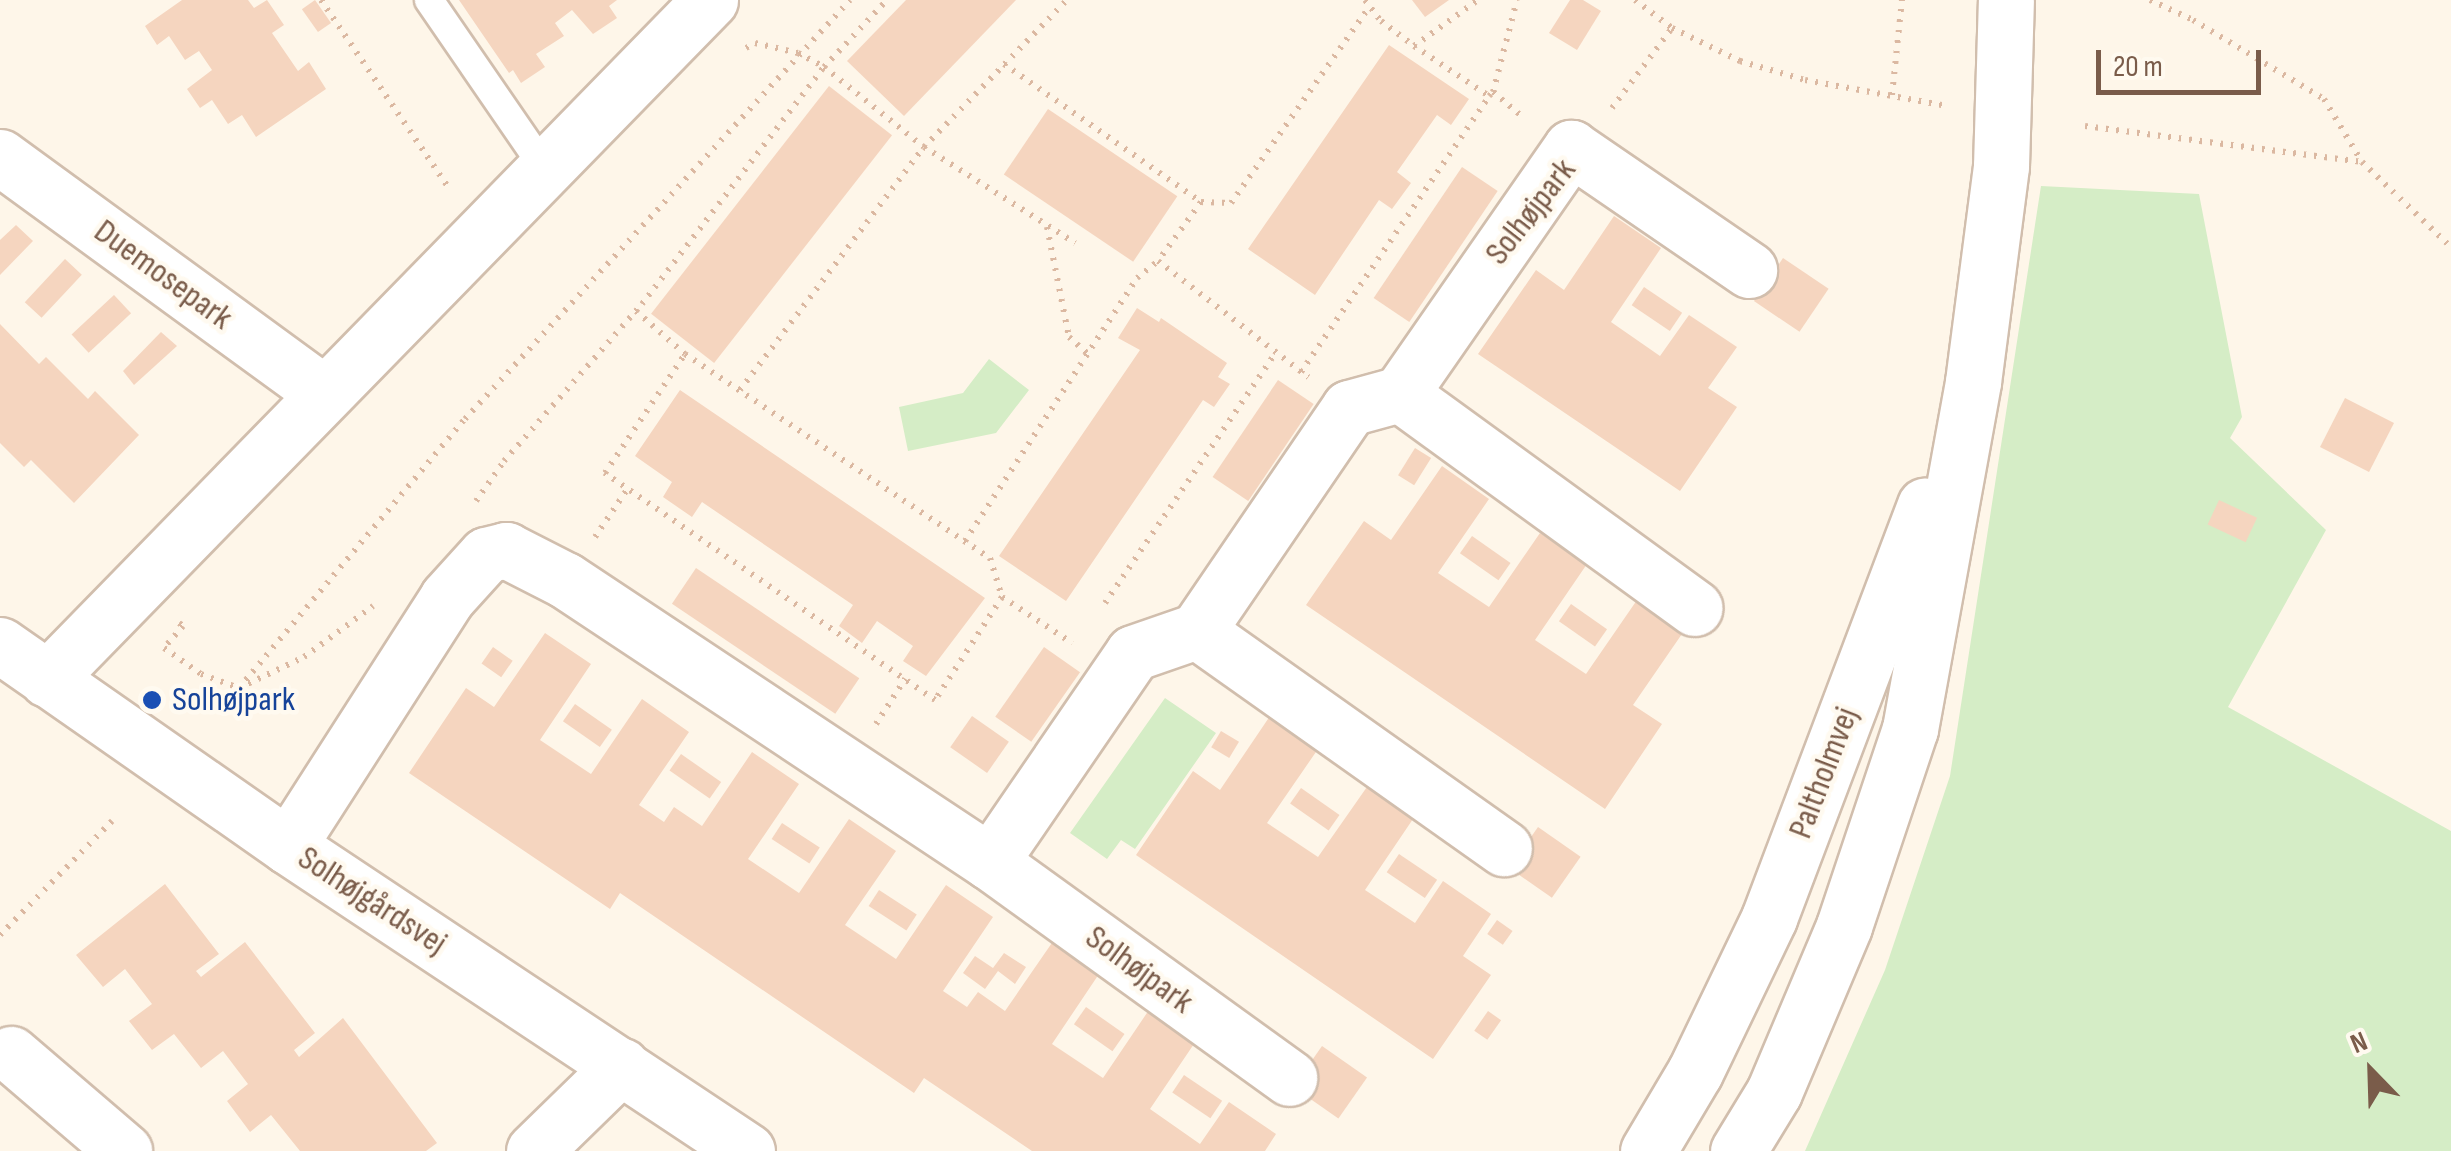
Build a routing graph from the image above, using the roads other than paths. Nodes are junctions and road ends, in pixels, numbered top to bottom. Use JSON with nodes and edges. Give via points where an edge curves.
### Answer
{"nodes":[{"id":1,"x":429,"y":0,"type":"edge"},
{"id":2,"x":710,"y":0,"type":"edge"},
{"id":3,"x":2006,"y":0,"type":"edge"},
{"id":4,"x":0,"y":156,"type":"edge"},
{"id":5,"x":545,"y":169,"type":"junction"},
{"id":6,"x":1749,"y":270,"type":"dead end"},
{"id":7,"x":1972,"y":382,"type":"junction"},
{"id":8,"x":326,"y":394,"type":"junction"},
{"id":9,"x":1374,"y":401,"type":"junction"},
{"id":10,"x":1695,"y":608,"type":"dead end"},
{"id":11,"x":1197,"y":630,"type":"junction"},
{"id":12,"x":0,"y":645,"type":"edge"},
{"id":13,"x":47,"y":679,"type":"junction"},
{"id":14,"x":288,"y":846,"type":"junction"},
{"id":15,"x":1504,"y":848,"type":"dead end"},
{"id":16,"x":990,"y":862,"type":"junction"},
{"id":17,"x":11,"y":1054,"type":"dead end"},
{"id":18,"x":621,"y":1066,"type":"junction"},
{"id":19,"x":1289,"y":1078,"type":"dead end"},
{"id":20,"x":124,"y":1151,"type":"edge"},
{"id":21,"x":534,"y":1151,"type":"edge"},
{"id":22,"x":747,"y":1151,"type":"edge"},
{"id":23,"x":1648,"y":1151,"type":"edge"},
{"id":24,"x":1738,"y":1151,"type":"edge"}],
"edges":[{"from":1,"to":5,"type":"lane"},
{"from":2,"to":5,"type":"street"},
{"from":3,"to":7,"type":"street","name":"Paltholmvej","via":[[2001,166]]},
{"from":4,"to":8,"type":"street","name":"Duemosepark"},
{"from":5,"to":8,"type":"street"},
{"from":6,"to":9,"type":"street","name":"Solhøjpark","via":[[1572,148]]},
{"from":7,"to":23,"type":"street","name":"Paltholmvej","via":[[1769,918],[1696,1072]]},
{"from":7,"to":24,"type":"street","name":"Paltholmvej","via":[[1910,729],[1844,926],[1774,1092]]},
{"from":8,"to":13,"type":"street"},
{"from":9,"to":10,"type":"street"},
{"from":9,"to":11,"type":"street","name":"Solhøjpark"},
{"from":11,"to":15,"type":"street"},
{"from":11,"to":16,"type":"street","via":[[1133,653]]},
{"from":12,"to":13,"type":"street","name":"Solhøjgårdsvej"},
{"from":13,"to":14,"type":"street","name":"Solhøjgårdsvej"},
{"from":14,"to":16,"type":"street","name":"Solhøjpark","via":[[447,598],[486,555],[506,550],[565,580]]},
{"from":14,"to":18,"type":"street","name":"Solhøjgårdsvej"},
{"from":16,"to":19,"type":"street","name":"Solhøjpark"},
{"from":17,"to":20,"type":"street"},
{"from":18,"to":21,"type":"street"},
{"from":18,"to":22,"type":"street","name":"Solhøjgårdsvej"}]}
